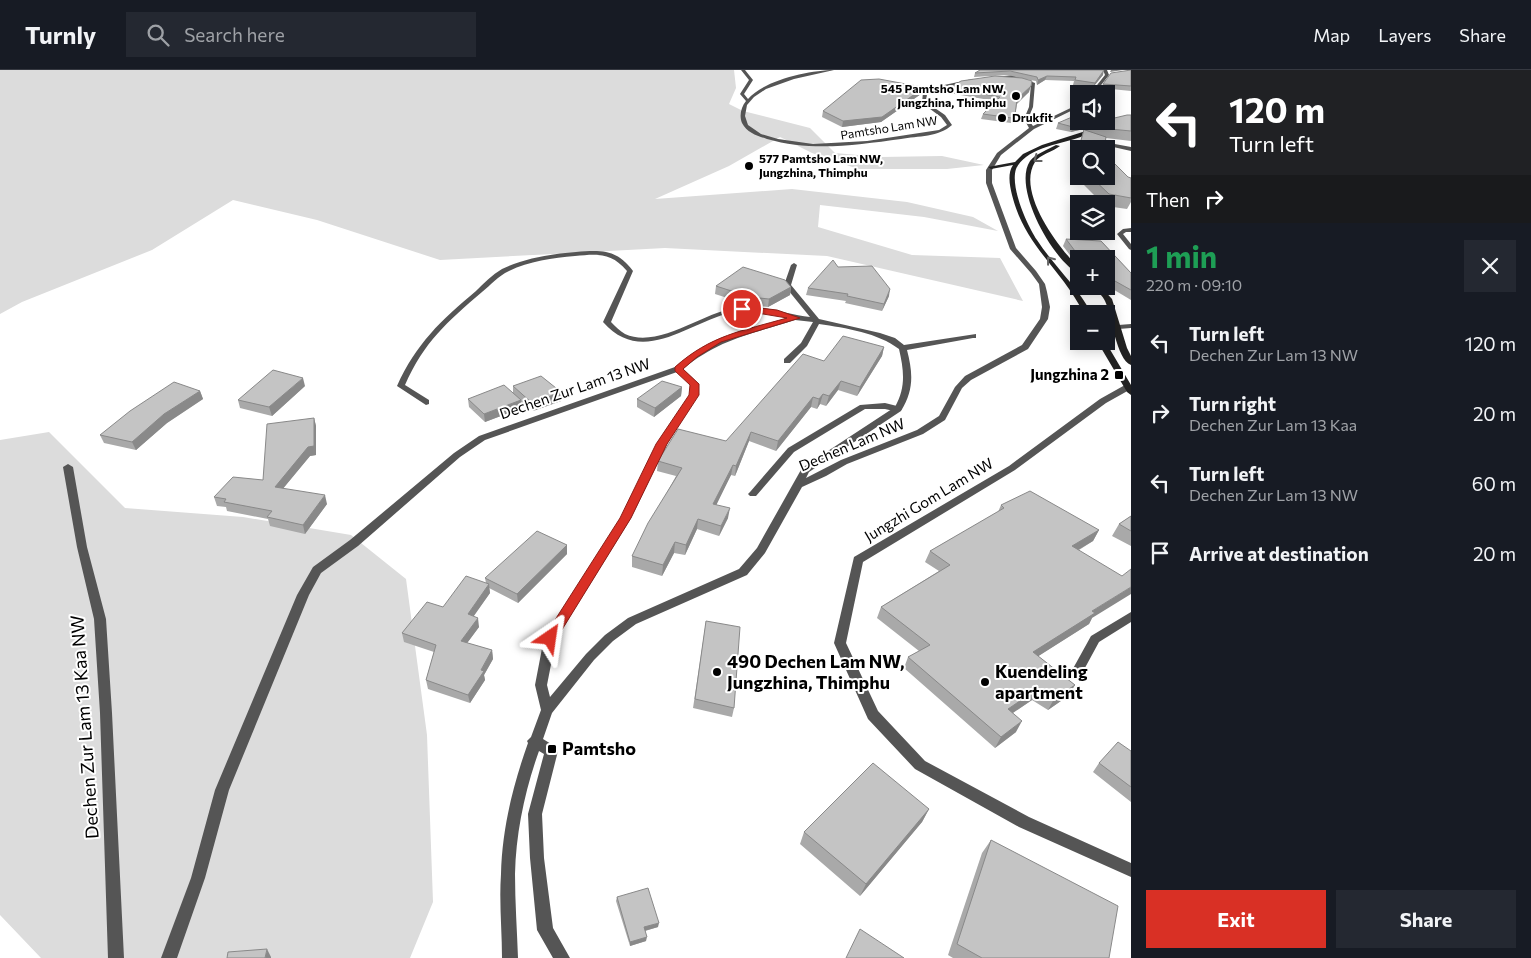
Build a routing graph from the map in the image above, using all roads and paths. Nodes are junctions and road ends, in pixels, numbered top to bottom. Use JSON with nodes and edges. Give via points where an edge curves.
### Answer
{"nodes":[{"id":1,"x":743,"y":70,"type":"edge"},
{"id":2,"x":832,"y":70,"type":"edge"},
{"id":3,"x":1106,"y":72,"type":"edge"},
{"id":4,"x":1115,"y":73,"type":"edge"},
{"id":5,"x":1098,"y":85,"type":"edge"},
{"id":6,"x":748,"y":101,"type":"junction"},
{"id":7,"x":1070,"y":109,"type":"edge"},
{"id":8,"x":1032,"y":128,"type":"junction"},
{"id":9,"x":1085,"y":139,"type":"junction"},
{"id":10,"x":1131,"y":149,"type":"edge"},
{"id":11,"x":1016,"y":163,"type":"junction"},
{"id":12,"x":991,"y":167,"type":"junction"},
{"id":13,"x":1131,"y":230,"type":"edge"},
{"id":14,"x":1131,"y":248,"type":"edge"},
{"id":15,"x":1070,"y":261,"type":"edge"},
{"id":16,"x":794,"y":265,"type":"dead end"},
{"id":17,"x":1104,"y":295,"type":"edge"},
{"id":18,"x":1084,"y":305,"type":"edge"},
{"id":19,"x":796,"y":318,"type":"junction"},
{"id":20,"x":817,"y":321,"type":"junction"},
{"id":21,"x":1131,"y":326,"type":"edge"},
{"id":22,"x":1116,"y":327,"type":"junction"},
{"id":23,"x":973,"y":336,"type":"dead end"},
{"id":24,"x":904,"y":348,"type":"junction"},
{"id":25,"x":1106,"y":350,"type":"edge"},
{"id":26,"x":787,"y":362,"type":"dead end"},
{"id":27,"x":1131,"y":364,"type":"edge"},
{"id":28,"x":678,"y":369,"type":"junction"},
{"id":29,"x":1130,"y":389,"type":"edge"},
{"id":30,"x":426,"y":402,"type":"dead end"},
{"id":31,"x":898,"y":409,"type":"junction"},
{"id":32,"x":68,"y":467,"type":"dead end"},
{"id":33,"x":798,"y":485,"type":"junction"},
{"id":34,"x":753,"y":494,"type":"dead end"},
{"id":35,"x":1131,"y":616,"type":"edge"},
{"id":36,"x":1076,"y":674,"type":"dead end"},
{"id":37,"x":547,"y":710,"type":"junction"},
{"id":38,"x":534,"y":741,"type":"junction"},
{"id":39,"x":1131,"y":870,"type":"edge"},
{"id":40,"x":116,"y":958,"type":"edge"},
{"id":41,"x":169,"y":958,"type":"edge"},
{"id":42,"x":510,"y":958,"type":"edge"},
{"id":43,"x":562,"y":958,"type":"edge"}],
"edges":[{"from":1,"to":6,"type":"street","via":[[752,80],[742,94]]},
{"from":2,"to":6,"type":"street","via":[[782,81],[761,90]]},
{"from":3,"to":4,"type":"street"},
{"from":3,"to":5,"type":"street"},
{"from":6,"to":8,"type":"street","name":"Pamtsho Lam NW","via":[[743,119],[749,129],[760,135],[800,144],[846,146],[947,128],[950,125],[947,120],[924,102],[925,93],[965,81],[1014,76],[1034,84],[1026,119]]},
{"from":7,"to":8,"type":"street"},
{"from":8,"to":12,"type":"street","via":[[1007,147]]},
{"from":9,"to":10,"type":"street"},
{"from":9,"to":11,"type":"main road","via":[[1101,131],[1040,147]]},
{"from":9,"to":15,"type":"main road","one_way":true,"via":[[1054,148],[1033,160],[1026,179],[1036,214]]},
{"from":11,"to":12,"type":"main road"},
{"from":18,"to":11,"type":"main road","one_way":true,"via":[[1034,239],[1022,214],[1012,188],[1012,171]]},
{"from":12,"to":33,"type":"street","name":"Dechen Lam NW","via":[[989,182],[1013,249],[1042,284],[1046,306],[1044,319],[1025,347],[968,378],[942,418],[920,432],[844,462]]},
{"from":13,"to":14,"type":"street","via":[[1120,234]]},
{"from":16,"to":20,"type":"street","via":[[787,285]]},
{"from":17,"to":22,"type":"main road"},
{"from":19,"to":20,"type":"street","name":"Dechen Zur Lam 13 NW"},
{"from":19,"to":28,"type":"street","via":[[718,340]]},
{"from":19,"to":30,"type":"street","name":"Dechen Zur Lam 13 NW","via":[[742,309],[727,311],[668,336],[648,340],[630,338],[606,322],[630,271],[618,256],[595,253],[541,258],[505,270],[491,279],[430,334],[406,371],[401,386]]},
{"from":20,"to":24,"type":"street","name":"Dechen Zur Lam 13 NW","via":[[877,335]]},
{"from":20,"to":26,"type":"street","via":[[804,344]]},
{"from":21,"to":22,"type":"street"},
{"from":22,"to":27,"type":"main road"},
{"from":23,"to":24,"type":"street"},
{"from":24,"to":31,"type":"street","via":[[910,374],[908,395]]},
{"from":25,"to":29,"type":"main road"},
{"from":28,"to":37,"type":"street","via":[[695,384],[694,395],[662,444],[626,518],[550,638],[541,685]]},
{"from":28,"to":41,"type":"street","name":"Dechen Zur Lam 13 NW","via":[[482,438],[457,454],[354,543],[317,570],[303,595],[222,790],[198,878]]},
{"from":29,"to":39,"type":"street","name":"Jungzhi Gom Lam NW","via":[[1103,402],[1012,468],[858,560],[840,643],[873,715],[920,765],[1024,822]]},
{"from":31,"to":33,"type":"street","via":[[805,470]]},
{"from":31,"to":34,"type":"street","via":[[863,407],[791,450]]},
{"from":32,"to":40,"type":"street","name":"Dechen Zur Lam 13 Kaa NW","via":[[82,547],[100,619]]},
{"from":33,"to":37,"type":"street","name":"Dechen Lam NW","via":[[761,550],[743,572],[632,621],[590,657]]},
{"from":35,"to":36,"type":"street","via":[[1095,639]]},
{"from":37,"to":38,"type":"street","name":"Dechen Lam NW"},
{"from":38,"to":42,"type":"street","name":"Dechen Lam NW","via":[[515,812],[508,873]]},
{"from":38,"to":43,"type":"street","via":[[551,750],[535,814],[537,858],[545,930]]}]}
